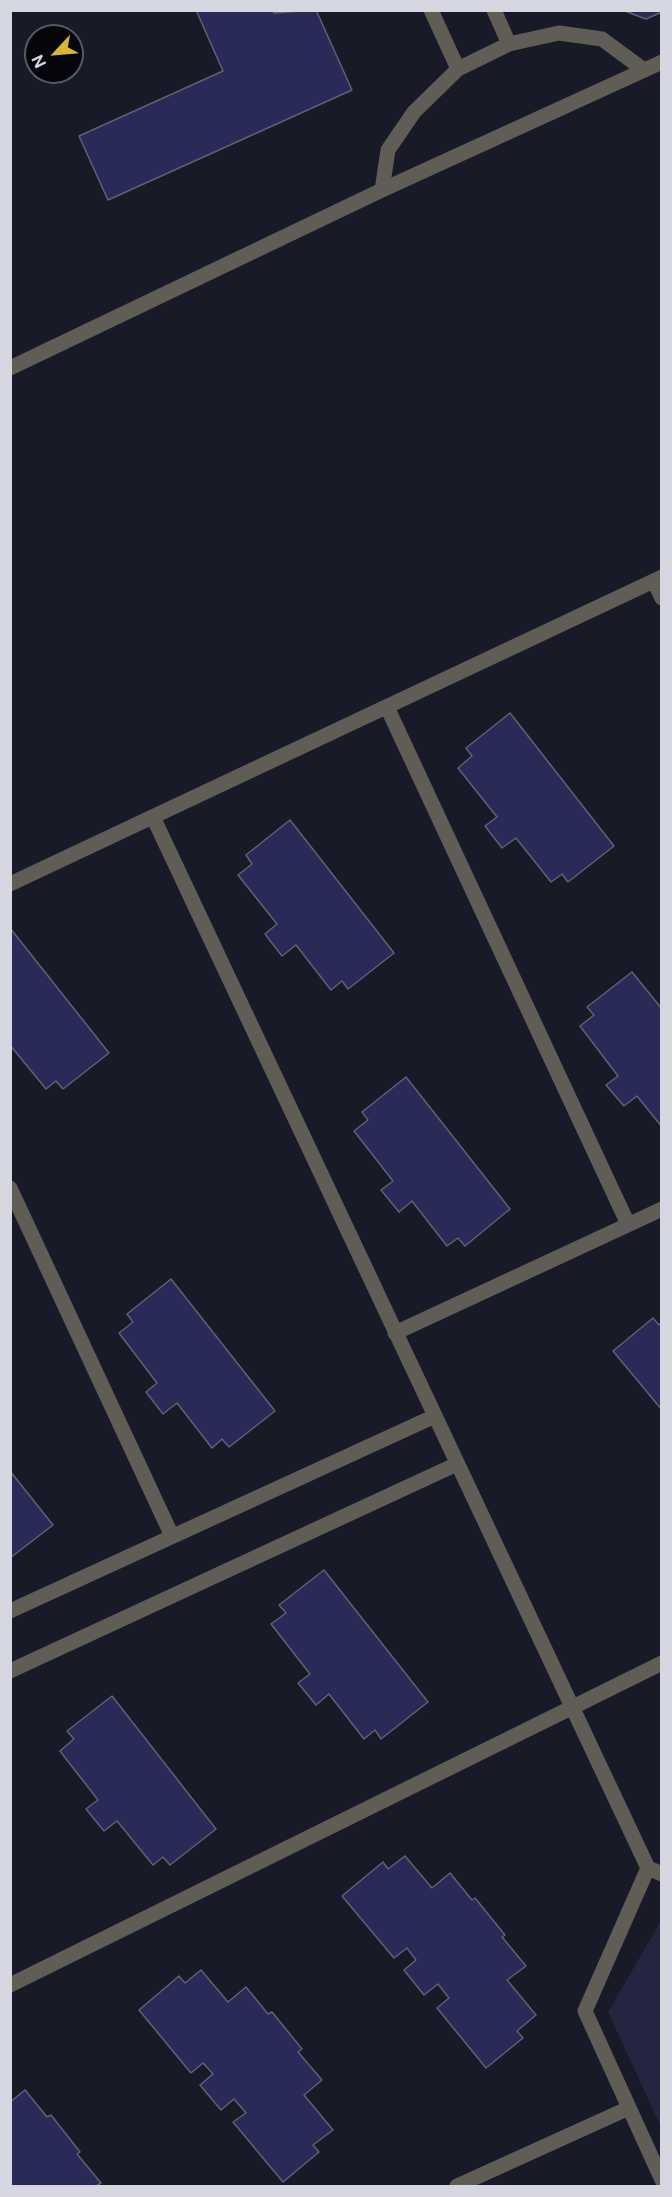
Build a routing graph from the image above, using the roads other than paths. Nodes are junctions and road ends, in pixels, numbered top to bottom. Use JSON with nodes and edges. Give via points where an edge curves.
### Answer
{"nodes":[{"id":1,"x":431,"y":10,"type":"edge"},
{"id":2,"x":494,"y":10,"type":"edge"},
{"id":3,"x":509,"y":45,"type":"junction"},
{"id":4,"x":662,"y":62,"type":"edge"},
{"id":5,"x":458,"y":69,"type":"junction"},
{"id":6,"x":644,"y":70,"type":"junction"},
{"id":7,"x":382,"y":190,"type":"junction"},
{"id":8,"x":10,"y":368,"type":"edge"},
{"id":9,"x":658,"y":579,"type":"edge"},
{"id":10,"x":662,"y":598,"type":"edge"},
{"id":11,"x":387,"y":707,"type":"junction"},
{"id":12,"x":153,"y":817,"type":"junction"},
{"id":13,"x":10,"y":884,"type":"edge"},
{"id":14,"x":10,"y":1188,"type":"edge"},
{"id":15,"x":662,"y":1209,"type":"edge"},
{"id":16,"x":628,"y":1224,"type":"junction"},
{"id":17,"x":395,"y":1333,"type":"junction"},
{"id":18,"x":435,"y":1416,"type":"junction"},
{"id":19,"x":458,"y":1464,"type":"junction"},
{"id":20,"x":172,"y":1536,"type":"junction"},
{"id":21,"x":10,"y":1611,"type":"edge"},
{"id":22,"x":662,"y":1663,"type":"edge"},
{"id":23,"x":10,"y":1671,"type":"edge"},
{"id":24,"x":572,"y":1708,"type":"junction"},
{"id":25,"x":655,"y":1871,"type":"edge"},
{"id":26,"x":10,"y":1984,"type":"edge"},
{"id":27,"x":629,"y":2108,"type":"junction"},
{"id":28,"x":662,"y":2180,"type":"edge"},
{"id":29,"x":457,"y":2187,"type":"edge"}],
"edges":[{"from":1,"to":5,"type":"street"},
{"from":2,"to":3,"type":"street"},
{"from":3,"to":5,"type":"street"},
{"from":3,"to":6,"type":"street","via":[[559,33],[602,39]]},
{"from":4,"to":6,"type":"street"},
{"from":5,"to":7,"type":"street","via":[[414,112],[388,150]]},
{"from":6,"to":7,"type":"street"},
{"from":7,"to":8,"type":"street"},
{"from":9,"to":10,"type":"street"},
{"from":9,"to":11,"type":"street"},
{"from":11,"to":12,"type":"street"},
{"from":11,"to":16,"type":"street"},
{"from":12,"to":13,"type":"street"},
{"from":12,"to":17,"type":"street"},
{"from":14,"to":20,"type":"street"},
{"from":15,"to":16,"type":"street"},
{"from":16,"to":17,"type":"street"},
{"from":17,"to":18,"type":"street"},
{"from":18,"to":19,"type":"street"},
{"from":18,"to":20,"type":"street"},
{"from":19,"to":23,"type":"street"},
{"from":19,"to":24,"type":"street"},
{"from":20,"to":21,"type":"street"},
{"from":22,"to":24,"type":"street"},
{"from":24,"to":25,"type":"street"},
{"from":24,"to":26,"type":"street"},
{"from":25,"to":27,"type":"street","via":[[585,2011]]},
{"from":27,"to":28,"type":"street"},
{"from":27,"to":29,"type":"street"}]}
